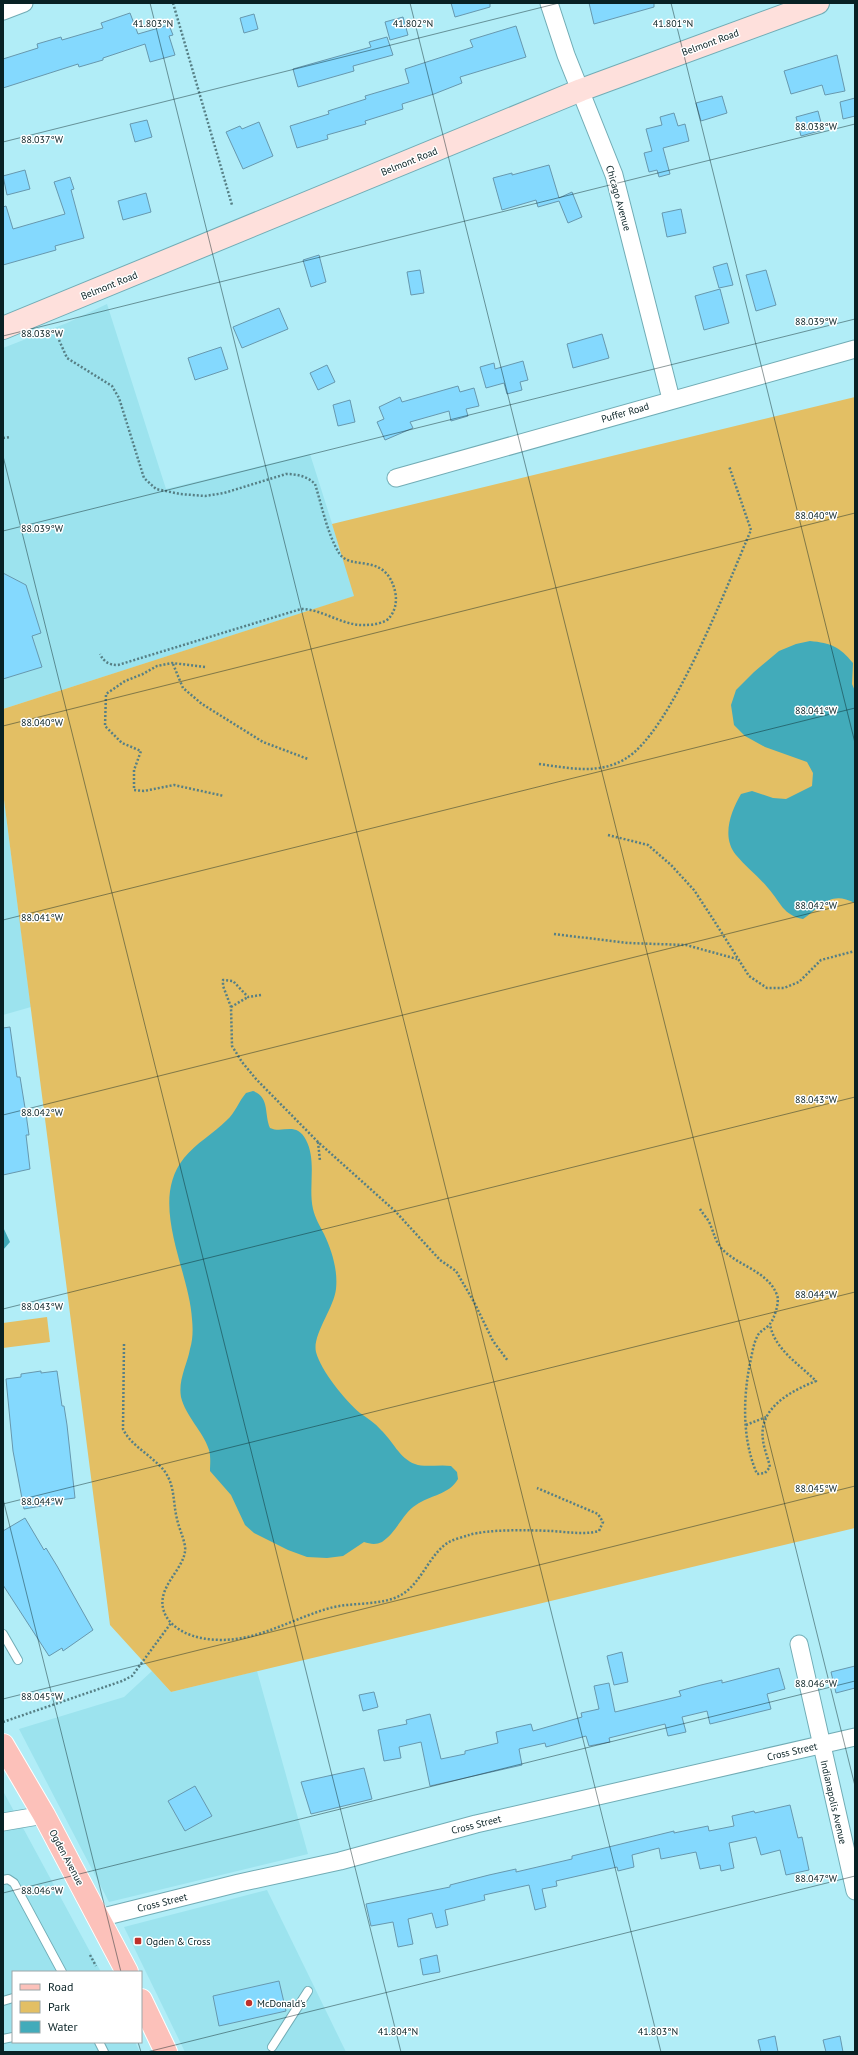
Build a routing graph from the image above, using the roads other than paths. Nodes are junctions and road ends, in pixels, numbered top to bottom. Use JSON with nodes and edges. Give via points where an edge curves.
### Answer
{"nodes":[{"id":1,"x":24,"y":3,"type":"edge"},
{"id":2,"x":548,"y":3,"type":"edge"},
{"id":3,"x":818,"y":3,"type":"edge"},
{"id":4,"x":3,"y":11,"type":"edge"},
{"id":5,"x":581,"y":90,"type":"junction"},
{"id":6,"x":3,"y":328,"type":"edge"},
{"id":7,"x":855,"y":349,"type":"edge"},
{"id":8,"x":671,"y":399,"type":"junction"},
{"id":9,"x":396,"y":478,"type":"dead end"},
{"id":10,"x":3,"y":1634,"type":"edge"},
{"id":11,"x":800,"y":1644,"type":"dead end"},
{"id":12,"x":18,"y":1660,"type":"dead end"},
{"id":13,"x":855,"y":1737,"type":"edge"},
{"id":14,"x":3,"y":1745,"type":"edge"},
{"id":15,"x":821,"y":1745,"type":"junction"},
{"id":16,"x":44,"y":1815,"type":"junction"},
{"id":17,"x":3,"y":1822,"type":"edge"},
{"id":18,"x":3,"y":1880,"type":"edge"},
{"id":19,"x":855,"y":1890,"type":"edge"},
{"id":20,"x":99,"y":1918,"type":"junction"},
{"id":21,"x":61,"y":1971,"type":"edge"},
{"id":22,"x":126,"y":1971,"type":"edge"},
{"id":23,"x":308,"y":1991,"type":"dead end"},
{"id":24,"x":142,"y":2002,"type":"edge"},
{"id":25,"x":100,"y":2043,"type":"edge"},
{"id":26,"x":272,"y":2047,"type":"dead end"},
{"id":27,"x":104,"y":2052,"type":"edge"},
{"id":28,"x":166,"y":2052,"type":"edge"}],
"edges":[{"from":1,"to":4,"type":"street"},
{"from":2,"to":5,"type":"street","name":"Chicago Avenue"},
{"from":3,"to":5,"type":"main road","name":"Belmont Road"},
{"from":5,"to":6,"type":"main road","name":"Belmont Road"},
{"from":5,"to":8,"type":"street","name":"Chicago Avenue","via":[[614,175]]},
{"from":7,"to":8,"type":"street","name":"Puffer Road"},
{"from":8,"to":9,"type":"street","name":"Puffer Road"},
{"from":10,"to":12,"type":"lane"},
{"from":11,"to":15,"type":"street","name":"Indianapolis Avenue"},
{"from":13,"to":15,"type":"street","name":"Cross Street"},
{"from":14,"to":16,"type":"main road","name":"Ogden Avenue"},
{"from":15,"to":19,"type":"street","name":"Indianapolis Avenue"},
{"from":15,"to":20,"type":"street","name":"Cross Street","via":[[476,1824],[340,1861]]},
{"from":16,"to":17,"type":"street"},
{"from":16,"to":20,"type":"main road","name":"Ogden Avenue"},
{"from":18,"to":21,"type":"lane","via":[[8,1879],[14,1883]]},
{"from":20,"to":22,"type":"main road","name":"Ogden Avenue"},
{"from":23,"to":26,"type":"lane"},
{"from":24,"to":28,"type":"main road"},
{"from":25,"to":27,"type":"lane"}]}
